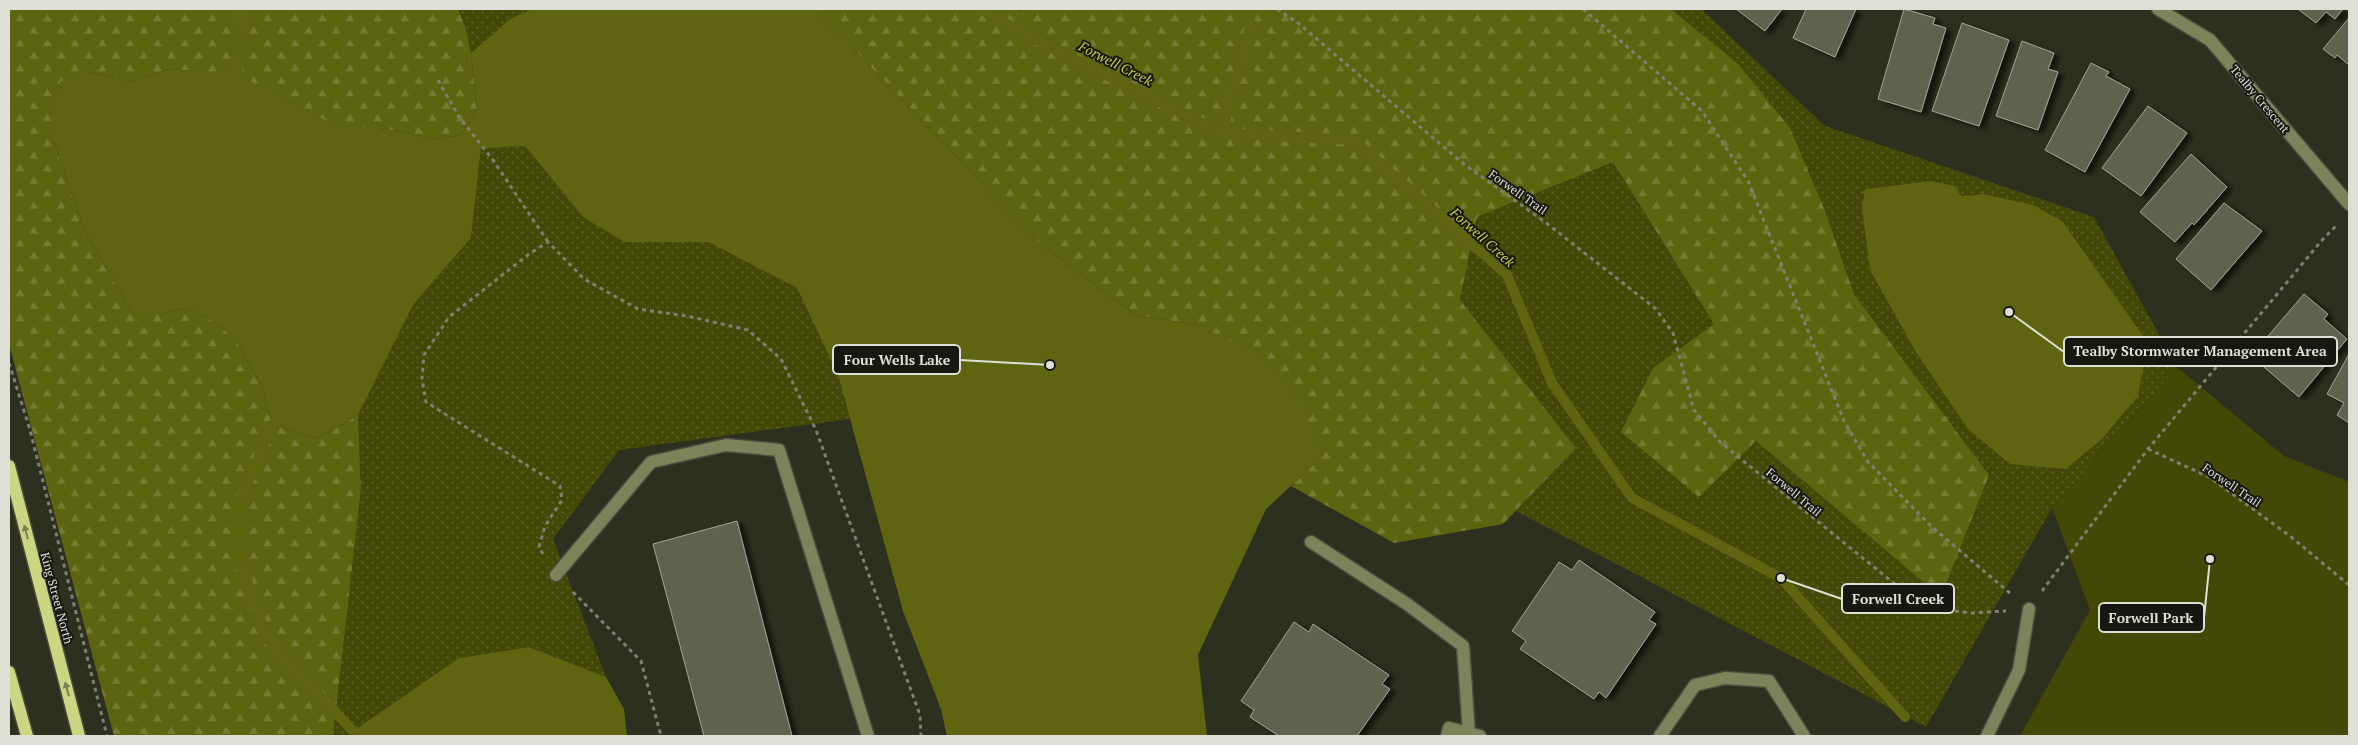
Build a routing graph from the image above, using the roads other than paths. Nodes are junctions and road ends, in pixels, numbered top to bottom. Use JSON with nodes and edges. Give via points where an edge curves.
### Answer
{"nodes":[{"id":1,"x":2158,"y":9,"type":"edge"},
{"id":2,"x":2349,"y":204,"type":"edge"},
{"id":3,"x":9,"y":466,"type":"edge"},
{"id":4,"x":1311,"y":542,"type":"dead end"},
{"id":5,"x":556,"y":575,"type":"road end"},
{"id":6,"x":2029,"y":610,"type":"road end"},
{"id":7,"x":9,"y":672,"type":"edge"},
{"id":8,"x":1475,"y":735,"type":"edge"},
{"id":9,"x":27,"y":736,"type":"edge"},
{"id":10,"x":80,"y":736,"type":"edge"},
{"id":11,"x":868,"y":736,"type":"edge"},
{"id":12,"x":1446,"y":736,"type":"edge"},
{"id":13,"x":1660,"y":736,"type":"edge"},
{"id":14,"x":1804,"y":736,"type":"edge"},
{"id":15,"x":1987,"y":736,"type":"edge"}],
"edges":[{"from":1,"to":2,"type":"street","name":"Tealby Crescent","via":[[2210,40]]},
{"from":10,"to":3,"type":"main road","name":"King Street North","one_way":true},
{"from":4,"to":8,"type":"street","via":[[1407,604],[1464,646]]},
{"from":5,"to":11,"type":"street","via":[[651,462],[726,445],[779,450]]},
{"from":6,"to":15,"type":"street","via":[[2019,670]]},
{"from":7,"to":9,"type":"main road"},
{"from":8,"to":12,"type":"street","via":[[1449,728]]},
{"from":13,"to":14,"type":"street","via":[[1695,685],[1725,678],[1768,681]]}]}
